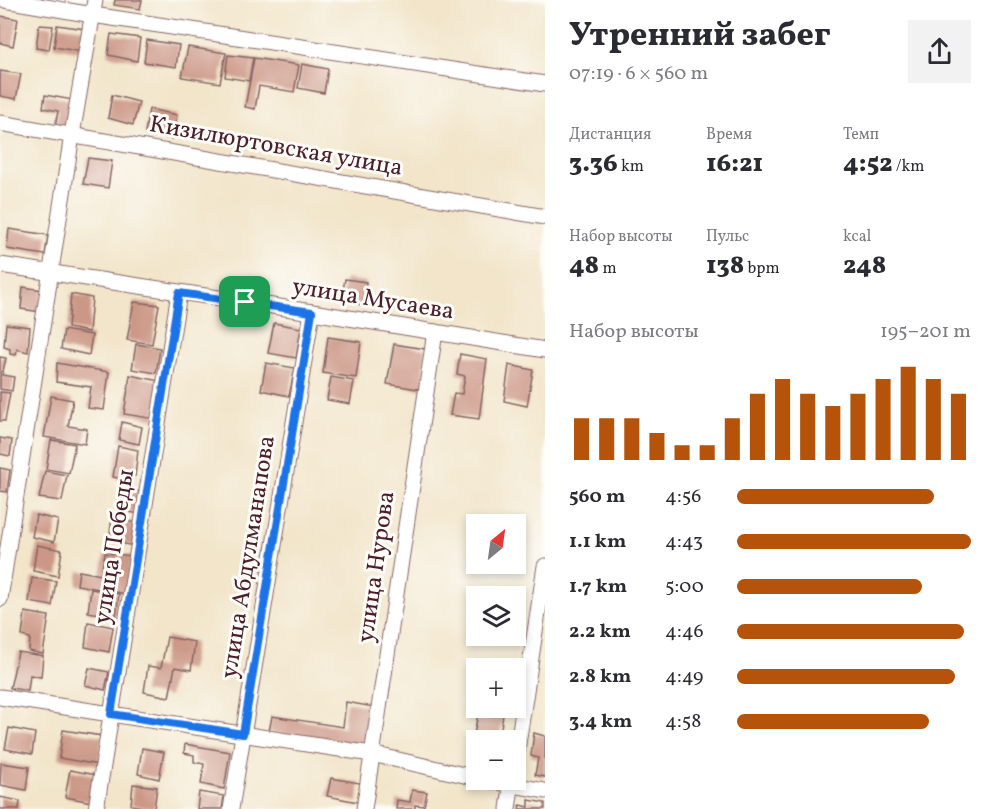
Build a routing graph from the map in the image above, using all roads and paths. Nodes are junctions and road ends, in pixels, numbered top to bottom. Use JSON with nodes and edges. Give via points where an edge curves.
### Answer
{"nodes":[{"id":1,"x":5,"y":0,"type":"edge"},
{"id":2,"x":94,"y":8,"type":"edge"},
{"id":3,"x":545,"y":84,"type":"edge"},
{"id":4,"x":0,"y":123,"type":"edge"},
{"id":5,"x":72,"y":135,"type":"junction"},
{"id":6,"x":545,"y":217,"type":"edge"},
{"id":7,"x":0,"y":265,"type":"edge"},
{"id":8,"x":51,"y":273,"type":"junction"},
{"id":9,"x":179,"y":293,"type":"junction"},
{"id":10,"x":312,"y":312,"type":"junction"},
{"id":11,"x":435,"y":332,"type":"junction"},
{"id":12,"x":545,"y":350,"type":"edge"},
{"id":13,"x":545,"y":566,"type":"edge"},
{"id":14,"x":0,"y":599,"type":"edge"},
{"id":15,"x":0,"y":697,"type":"edge"},
{"id":16,"x":111,"y":714,"type":"junction"},
{"id":17,"x":520,"y":730,"type":"edge"},
{"id":18,"x":243,"y":734,"type":"junction"},
{"id":19,"x":372,"y":754,"type":"junction"},
{"id":20,"x":466,"y":775,"type":"edge"},
{"id":21,"x":526,"y":786,"type":"edge"},
{"id":22,"x":511,"y":790,"type":"edge"},
{"id":23,"x":545,"y":791,"type":"edge"},
{"id":24,"x":96,"y":809,"type":"edge"},
{"id":25,"x":231,"y":809,"type":"edge"},
{"id":26,"x":364,"y":809,"type":"edge"},
{"id":27,"x":508,"y":809,"type":"edge"}],
"edges":[{"from":1,"to":2,"type":"street"},
{"from":2,"to":3,"type":"street"},
{"from":2,"to":5,"type":"street"},
{"from":4,"to":5,"type":"street","name":"Кизилюртовская улица"},
{"from":5,"to":6,"type":"street","name":"Кизилюртовская улица"},
{"from":5,"to":8,"type":"street"},
{"from":7,"to":8,"type":"street","name":"улица Мусаева"},
{"from":8,"to":9,"type":"street","name":"улица Мусаева"},
{"from":8,"to":14,"type":"street"},
{"from":9,"to":10,"type":"street","name":"улица Мусаева"},
{"from":9,"to":16,"type":"street","name":"улица Победы"},
{"from":10,"to":11,"type":"street","name":"улица Мусаева"},
{"from":10,"to":18,"type":"street","name":"улица Абдулманапова"},
{"from":11,"to":12,"type":"street","name":"улица Мусаева"},
{"from":11,"to":19,"type":"street","name":"улица Нурова"},
{"from":13,"to":17,"type":"street"},
{"from":15,"to":16,"type":"street"},
{"from":16,"to":18,"type":"street"},
{"from":16,"to":24,"type":"street","name":"улица Победы"},
{"from":18,"to":19,"type":"street"},
{"from":18,"to":25,"type":"street","name":"улица Абдулманапова"},
{"from":19,"to":20,"type":"street"},
{"from":19,"to":26,"type":"street","name":"улица Нурова"},
{"from":21,"to":23,"type":"street"},
{"from":22,"to":27,"type":"street"}]}
